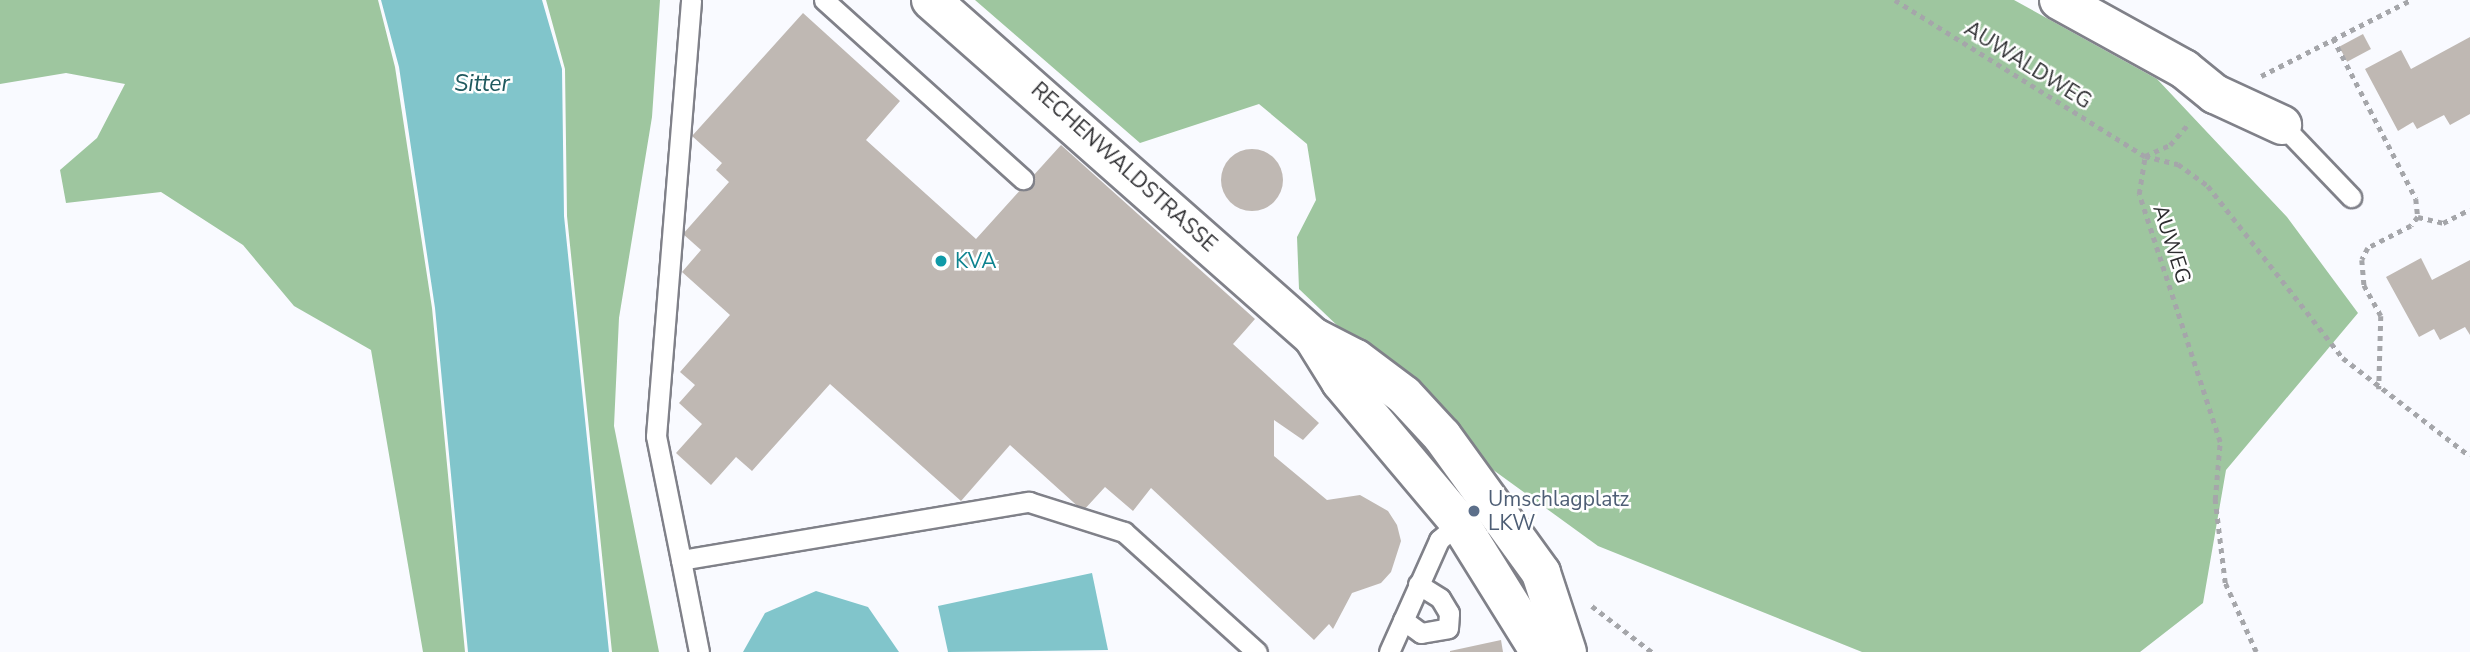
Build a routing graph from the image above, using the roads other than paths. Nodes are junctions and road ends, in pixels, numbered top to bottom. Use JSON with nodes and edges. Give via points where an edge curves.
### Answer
{"nodes":[{"id":1,"x":691,"y":0,"type":"edge"},
{"id":2,"x":824,"y":0,"type":"edge"},
{"id":3,"x":931,"y":0,"type":"edge"},
{"id":4,"x":2059,"y":0,"type":"edge"},
{"id":5,"x":2282,"y":125,"type":"joint"},
{"id":6,"x":1023,"y":179,"type":"dead end"},
{"id":7,"x":2351,"y":197,"type":"dead end"},
{"id":8,"x":1313,"y":337,"type":"junction"},
{"id":9,"x":1491,"y":500,"type":"junction"},
{"id":10,"x":1459,"y":522,"type":"junction"},
{"id":11,"x":681,"y":560,"type":"junction"},
{"id":12,"x":1418,"y":584,"type":"junction"},
{"id":13,"x":1403,"y":620,"type":"junction"},
{"id":14,"x":699,"y":652,"type":"edge"},
{"id":15,"x":1257,"y":652,"type":"edge"},
{"id":16,"x":1390,"y":652,"type":"edge"},
{"id":17,"x":1540,"y":652,"type":"edge"},
{"id":18,"x":1567,"y":652,"type":"edge"}],
"edges":[{"from":1,"to":11,"type":"lane","via":[[656,436]]},
{"from":2,"to":6,"type":"lane"},
{"from":3,"to":8,"type":"street","name":"RECHENWALDSTRASSE"},
{"from":4,"to":5,"type":"street","via":[[2184,69],[2215,94]]},
{"from":5,"to":7,"type":"lane"},
{"from":8,"to":9,"type":"street","name":"RECHENWALDSTRASSE","via":[[1356,359],[1404,395]]},
{"from":8,"to":10,"type":"street","name":"RECHENWALDSTRASSE","via":[[1341,382]]},
{"from":9,"to":10,"type":"lane"},
{"from":9,"to":18,"type":"street","name":"RECHENWALDSTRASSE","via":[[1554,601]]},
{"from":10,"to":12,"type":"lane","via":[[1439,540]]},
{"from":10,"to":17,"type":"street","name":"RECHENWALDSTRASSE"},
{"from":11,"to":14,"type":"lane"},
{"from":11,"to":15,"type":"lane","via":[[1029,502],[1124,531]]},
{"from":12,"to":13,"type":"lane"},
{"from":12,"to":13,"type":"lane","via":[[1440,598],[1449,612],[1448,628],[1421,633]]},
{"from":13,"to":16,"type":"lane"}]}
